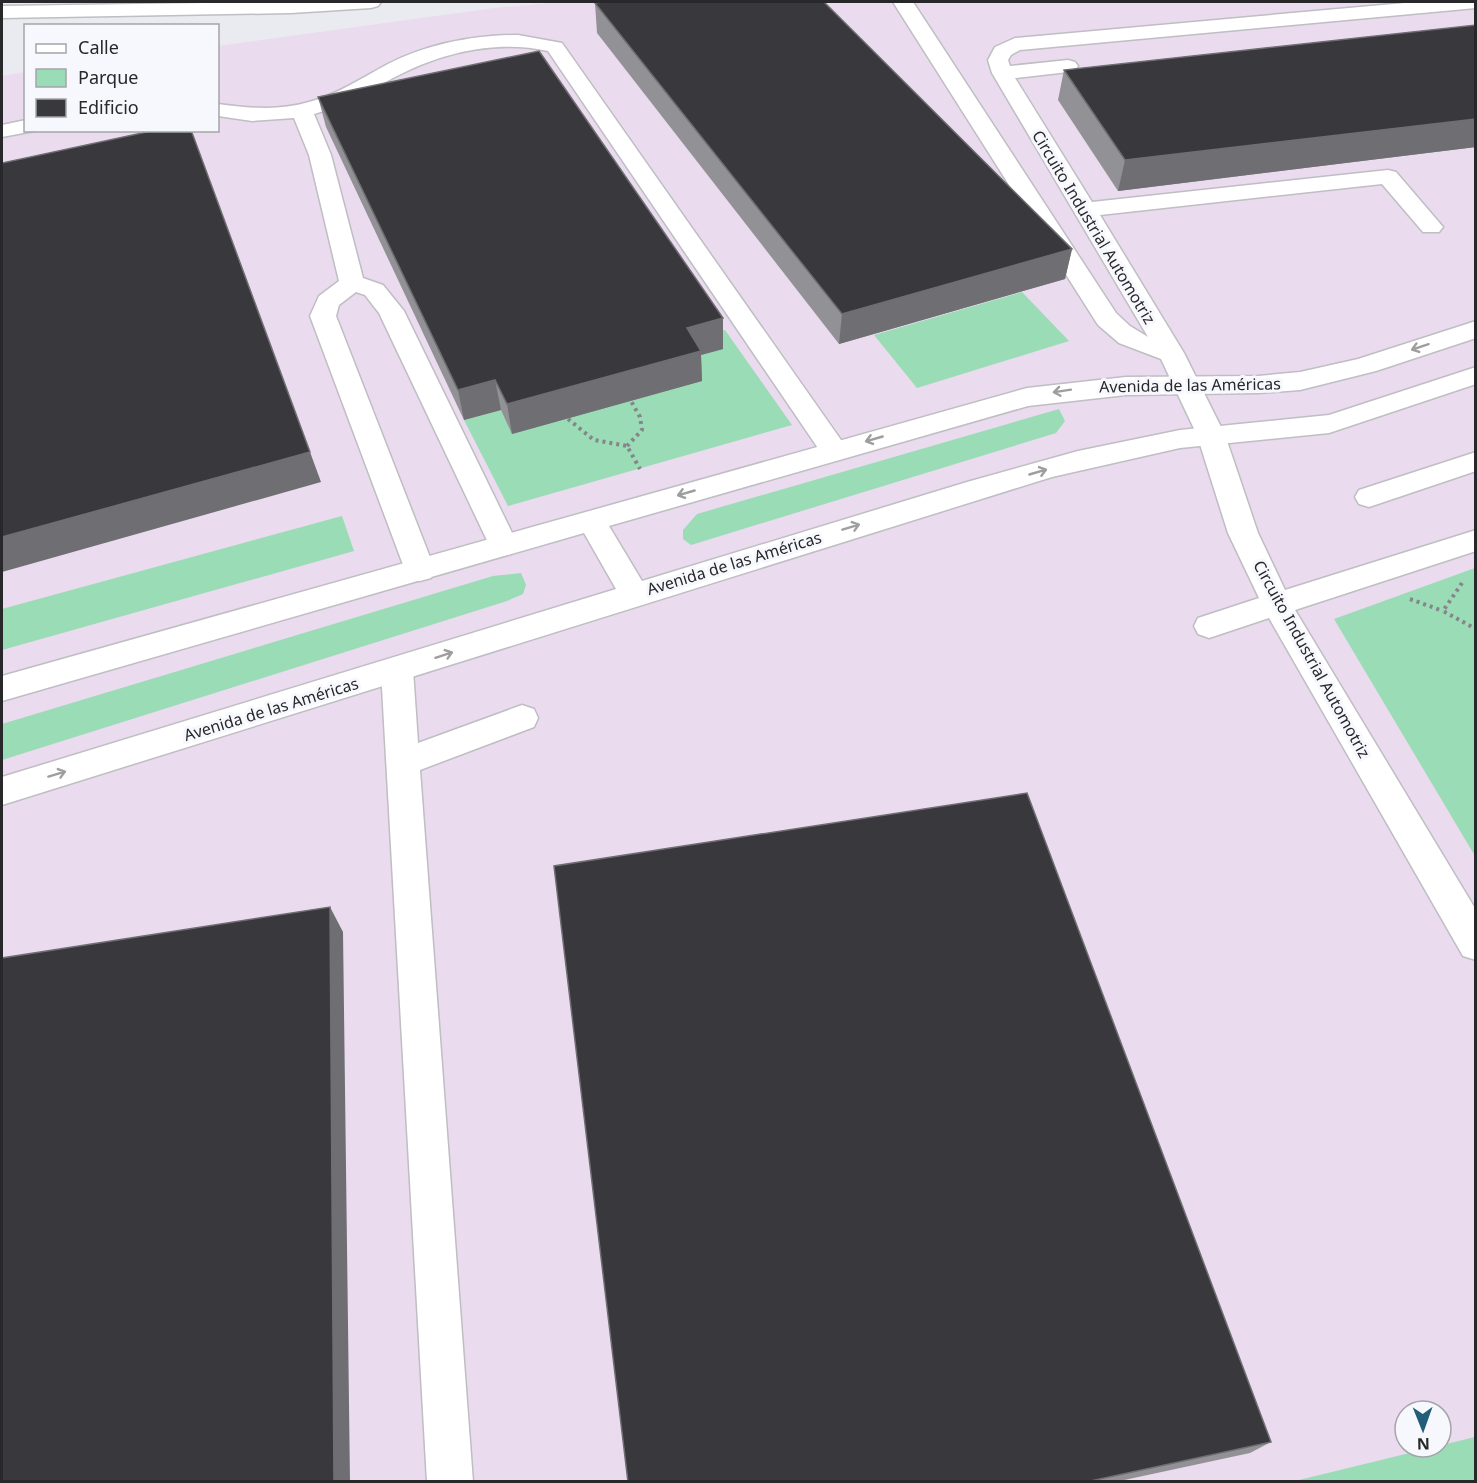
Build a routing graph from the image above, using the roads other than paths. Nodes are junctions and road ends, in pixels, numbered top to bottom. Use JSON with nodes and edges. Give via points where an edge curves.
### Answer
{"nodes":[{"id":1,"x":371,"y":2,"type":"edge"},
{"id":2,"x":903,"y":2,"type":"edge"},
{"id":3,"x":1476,"y":2,"type":"edge"},
{"id":4,"x":1416,"y":7,"type":"junction"},
{"id":5,"x":2,"y":12,"type":"edge"},
{"id":6,"x":1436,"y":28,"type":"edge"},
{"id":7,"x":1002,"y":62,"type":"junction"},
{"id":8,"x":1068,"y":66,"type":"dead end"},
{"id":9,"x":219,"y":110,"type":"edge"},
{"id":10,"x":302,"y":111,"type":"junction"},
{"id":11,"x":24,"y":126,"type":"edge"},
{"id":12,"x":2,"y":131,"type":"edge"},
{"id":13,"x":1083,"y":210,"type":"junction"},
{"id":14,"x":1431,"y":227,"type":"dead end"},
{"id":15,"x":352,"y":283,"type":"junction"},
{"id":16,"x":1476,"y":329,"type":"edge"},
{"id":17,"x":1172,"y":353,"type":"junction"},
{"id":18,"x":1476,"y":375,"type":"edge"},
{"id":19,"x":1187,"y":384,"type":"junction"},
{"id":20,"x":1211,"y":435,"type":"junction"},
{"id":21,"x":834,"y":450,"type":"junction"},
{"id":22,"x":1476,"y":461,"type":"edge"},
{"id":23,"x":1369,"y":497,"type":"dead end"},
{"id":24,"x":592,"y":520,"type":"junction"},
{"id":25,"x":1476,"y":540,"type":"edge"},
{"id":26,"x":503,"y":545,"type":"junction"},
{"id":27,"x":420,"y":570,"type":"junction"},
{"id":28,"x":634,"y":594,"type":"junction"},
{"id":29,"x":1277,"y":605,"type":"junction"},
{"id":30,"x":1209,"y":626,"type":"dead end"},
{"id":31,"x":397,"y":670,"type":"junction"},
{"id":32,"x":2,"y":688,"type":"edge"},
{"id":33,"x":522,"y":718,"type":"dead end"},
{"id":34,"x":405,"y":762,"type":"junction"},
{"id":35,"x":2,"y":791,"type":"edge"},
{"id":36,"x":1476,"y":944,"type":"edge"},
{"id":37,"x":450,"y":1482,"type":"edge"}],
"edges":[{"from":1,"to":5,"type":"main road"},
{"from":2,"to":17,"type":"main road","via":[[1107,319],[1119,333],[1136,343]]},
{"from":3,"to":4,"type":"main road"},
{"from":4,"to":6,"type":"main road"},
{"from":4,"to":7,"type":"main road","via":[[1015,44]]},
{"from":7,"to":8,"type":"main road"},
{"from":7,"to":13,"type":"main road","name":"Circuito Industrial Automotriz"},
{"from":9,"to":10,"type":"main road","via":[[257,116]]},
{"from":10,"to":15,"type":"main road","via":[[320,155]]},
{"from":10,"to":21,"type":"main road","via":[[350,94],[402,65],[430,55],[507,41],[555,47]]},
{"from":11,"to":12,"type":"main road"},
{"from":13,"to":14,"type":"main road","via":[[1388,177]]},
{"from":13,"to":17,"type":"main road","name":"Circuito Industrial Automotriz"},
{"from":15,"to":26,"type":"main road","via":[[374,290],[391,311]]},
{"from":15,"to":27,"type":"main road","via":[[328,301],[323,316]]},
{"from":16,"to":19,"type":"main road","name":"Avenida de las Américas","one_way":true,"via":[[1301,381],[1245,386]]},
{"from":17,"to":19,"type":"main road","name":"Circuito Industrial Automotriz"},
{"from":18,"to":20,"type":"main road","name":"Avenida de las Américas","via":[[1331,423],[1292,431]]},
{"from":19,"to":20,"type":"main road","name":"Circuito Industrial Automotriz"},
{"from":19,"to":21,"type":"main road","name":"Avenida de las Américas","one_way":true,"via":[[1094,386],[1027,397]]},
{"from":28,"to":20,"type":"main road","name":"Avenida de las Américas","one_way":true,"via":[[1077,461]]},
{"from":20,"to":29,"type":"main road","name":"Circuito Industrial Automotriz","via":[[1243,533]]},
{"from":21,"to":24,"type":"main road","name":"Avenida de las Américas","one_way":true},
{"from":22,"to":23,"type":"main road"},
{"from":24,"to":26,"type":"main road","name":"Avenida de las Américas"},
{"from":24,"to":28,"type":"main road"},
{"from":25,"to":29,"type":"main road"},
{"from":26,"to":27,"type":"main road","name":"Avenida de las Américas"},
{"from":27,"to":32,"type":"main road","name":"Avenida de las Américas"},
{"from":31,"to":28,"type":"main road","name":"Avenida de las Américas","one_way":true},
{"from":29,"to":30,"type":"main road"},
{"from":29,"to":36,"type":"main road","name":"Circuito Industrial Automotriz"},
{"from":31,"to":34,"type":"main road"},
{"from":35,"to":31,"type":"main road","name":"Avenida de las Américas","one_way":true},
{"from":33,"to":34,"type":"main road"},
{"from":34,"to":37,"type":"main road","via":[[410,891]]}]}
